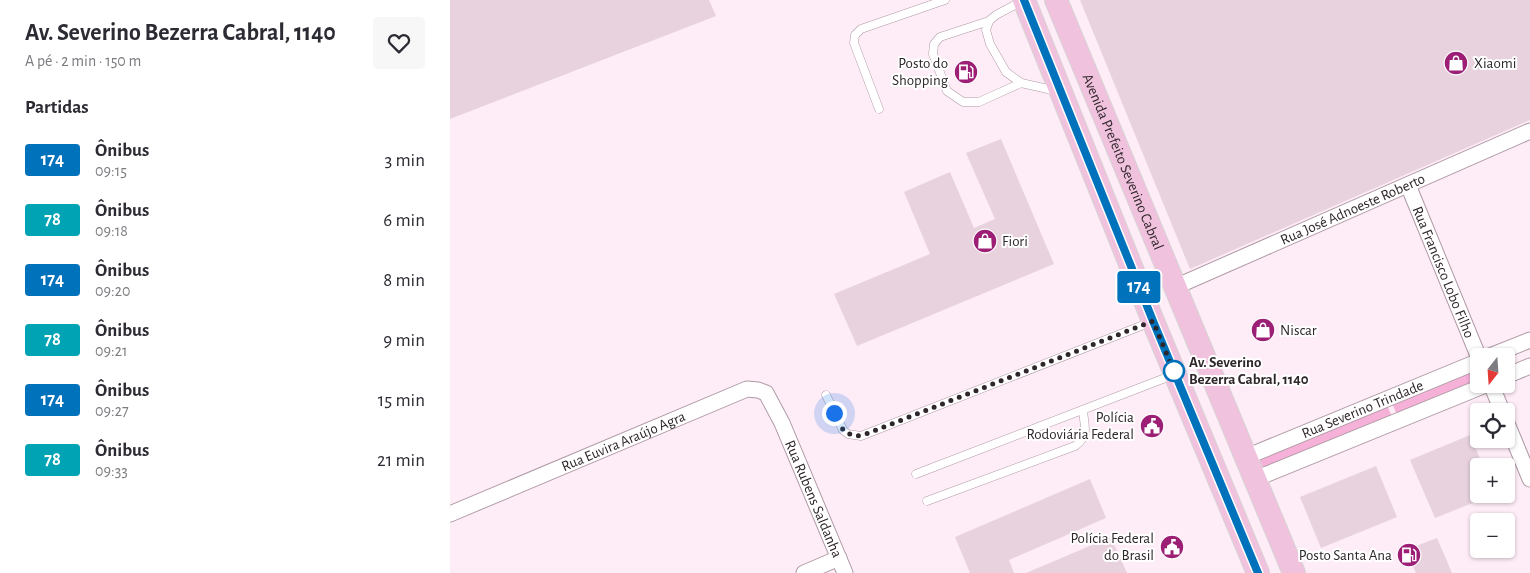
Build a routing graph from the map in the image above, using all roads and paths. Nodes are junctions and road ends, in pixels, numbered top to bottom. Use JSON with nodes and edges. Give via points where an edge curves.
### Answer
{"nodes":[{"id":1,"x":944,"y":0,"type":"edge"},
{"id":2,"x":1024,"y":0,"type":"edge"},
{"id":3,"x":1056,"y":0,"type":"edge"},
{"id":4,"x":989,"y":21,"type":"junction"},
{"id":5,"x":1021,"y":83,"type":"junction"},
{"id":6,"x":1060,"y":92,"type":"junction"},
{"id":7,"x":879,"y":109,"type":"dead end"},
{"id":8,"x":1530,"y":131,"type":"edge"},
{"id":9,"x":1408,"y":185,"type":"junction"},
{"id":10,"x":1175,"y":287,"type":"junction"},
{"id":11,"x":1153,"y":321,"type":"junction"},
{"id":12,"x":1530,"y":340,"type":"edge"},
{"id":13,"x":1475,"y":348,"type":"edge"},
{"id":14,"x":1510,"y":348,"type":"edge"},
{"id":15,"x":1470,"y":363,"type":"edge"},
{"id":16,"x":1530,"y":366,"type":"edge"},
{"id":17,"x":1515,"y":372,"type":"edge"},
{"id":18,"x":1175,"y":374,"type":"junction"},
{"id":19,"x":1470,"y":392,"type":"edge"},
{"id":20,"x":826,"y":395,"type":"dead end"},
{"id":21,"x":1386,"y":399,"type":"junction"},
{"id":22,"x":1083,"y":410,"type":"junction"},
{"id":23,"x":1396,"y":421,"type":"junction"},
{"id":24,"x":782,"y":423,"type":"joint"},
{"id":25,"x":1515,"y":443,"type":"edge"},
{"id":26,"x":1246,"y":458,"type":"junction"},
{"id":27,"x":916,"y":474,"type":"dead end"},
{"id":28,"x":1255,"y":479,"type":"junction"},
{"id":29,"x":1530,"y":479,"type":"edge"},
{"id":30,"x":927,"y":501,"type":"dead end"},
{"id":31,"x":450,"y":514,"type":"edge"},
{"id":32,"x":839,"y":558,"type":"junction"},
{"id":33,"x":804,"y":573,"type":"edge"},
{"id":34,"x":845,"y":573,"type":"edge"},
{"id":35,"x":1258,"y":573,"type":"edge"},
{"id":36,"x":1294,"y":573,"type":"edge"}],
"edges":[{"from":1,"to":7,"type":"lane","via":[[861,29],[855,35],[854,43]]},
{"from":2,"to":4,"type":"lane"},
{"from":2,"to":6,"type":"main road","name":"Avenida Prefeito Severino Cabral"},
{"from":3,"to":10,"type":"main road","name":"Avenida Prefeito Severino Cabral"},
{"from":4,"to":5,"type":"lane","via":[[986,30],[990,44],[1006,72]]},
{"from":4,"to":5,"type":"lane","via":[[940,36],[934,44],[933,54],[947,91],[963,102],[979,102]]},
{"from":5,"to":6,"type":"lane"},
{"from":6,"to":11,"type":"main road","name":"Avenida Prefeito Severino Cabral"},
{"from":8,"to":9,"type":"street","name":"Rua José Adnoeste Roberto"},
{"from":9,"to":10,"type":"street","name":"Rua José Adnoeste Roberto"},
{"from":9,"to":13,"type":"street","name":"Rua Francisco Lobo Filho"},
{"from":10,"to":26,"type":"main road","name":"Avenida Prefeito Severino Cabral"},
{"from":11,"to":18,"type":"main road","name":"Avenida Prefeito Severino Cabral"},
{"from":11,"to":20,"type":"lane","via":[[861,436],[843,430]]},
{"from":12,"to":14,"type":"street"},
{"from":15,"to":21,"type":"street","name":"Rua Severino Trindade"},
{"from":16,"to":17,"type":"street"},
{"from":18,"to":22,"type":"lane"},
{"from":18,"to":35,"type":"main road","name":"Avenida Prefeito Severino Cabral"},
{"from":19,"to":23,"type":"street","name":"Rua Severino Trindade"},
{"from":21,"to":23,"type":"street"},
{"from":21,"to":26,"type":"street","name":"Rua Severino Trindade"},
{"from":22,"to":27,"type":"lane"},
{"from":22,"to":30,"type":"lane","via":[[1085,433],[1083,440],[1075,446]]},
{"from":23,"to":28,"type":"street","name":"Rua Severino Trindade"},
{"from":24,"to":31,"type":"street","name":"Rua Euvira Araújo Agra","via":[[766,393],[747,390]]},
{"from":24,"to":32,"type":"street","name":"Rua Rubens Saldanha"},
{"from":25,"to":29,"type":"street"},
{"from":26,"to":28,"type":"main road","name":"Avenida Prefeito Severino Cabral"},
{"from":28,"to":36,"type":"main road","name":"Avenida Prefeito Severino Cabral"},
{"from":32,"to":33,"type":"street"},
{"from":32,"to":34,"type":"street","name":"Rua Rubens Saldanha"}]}
